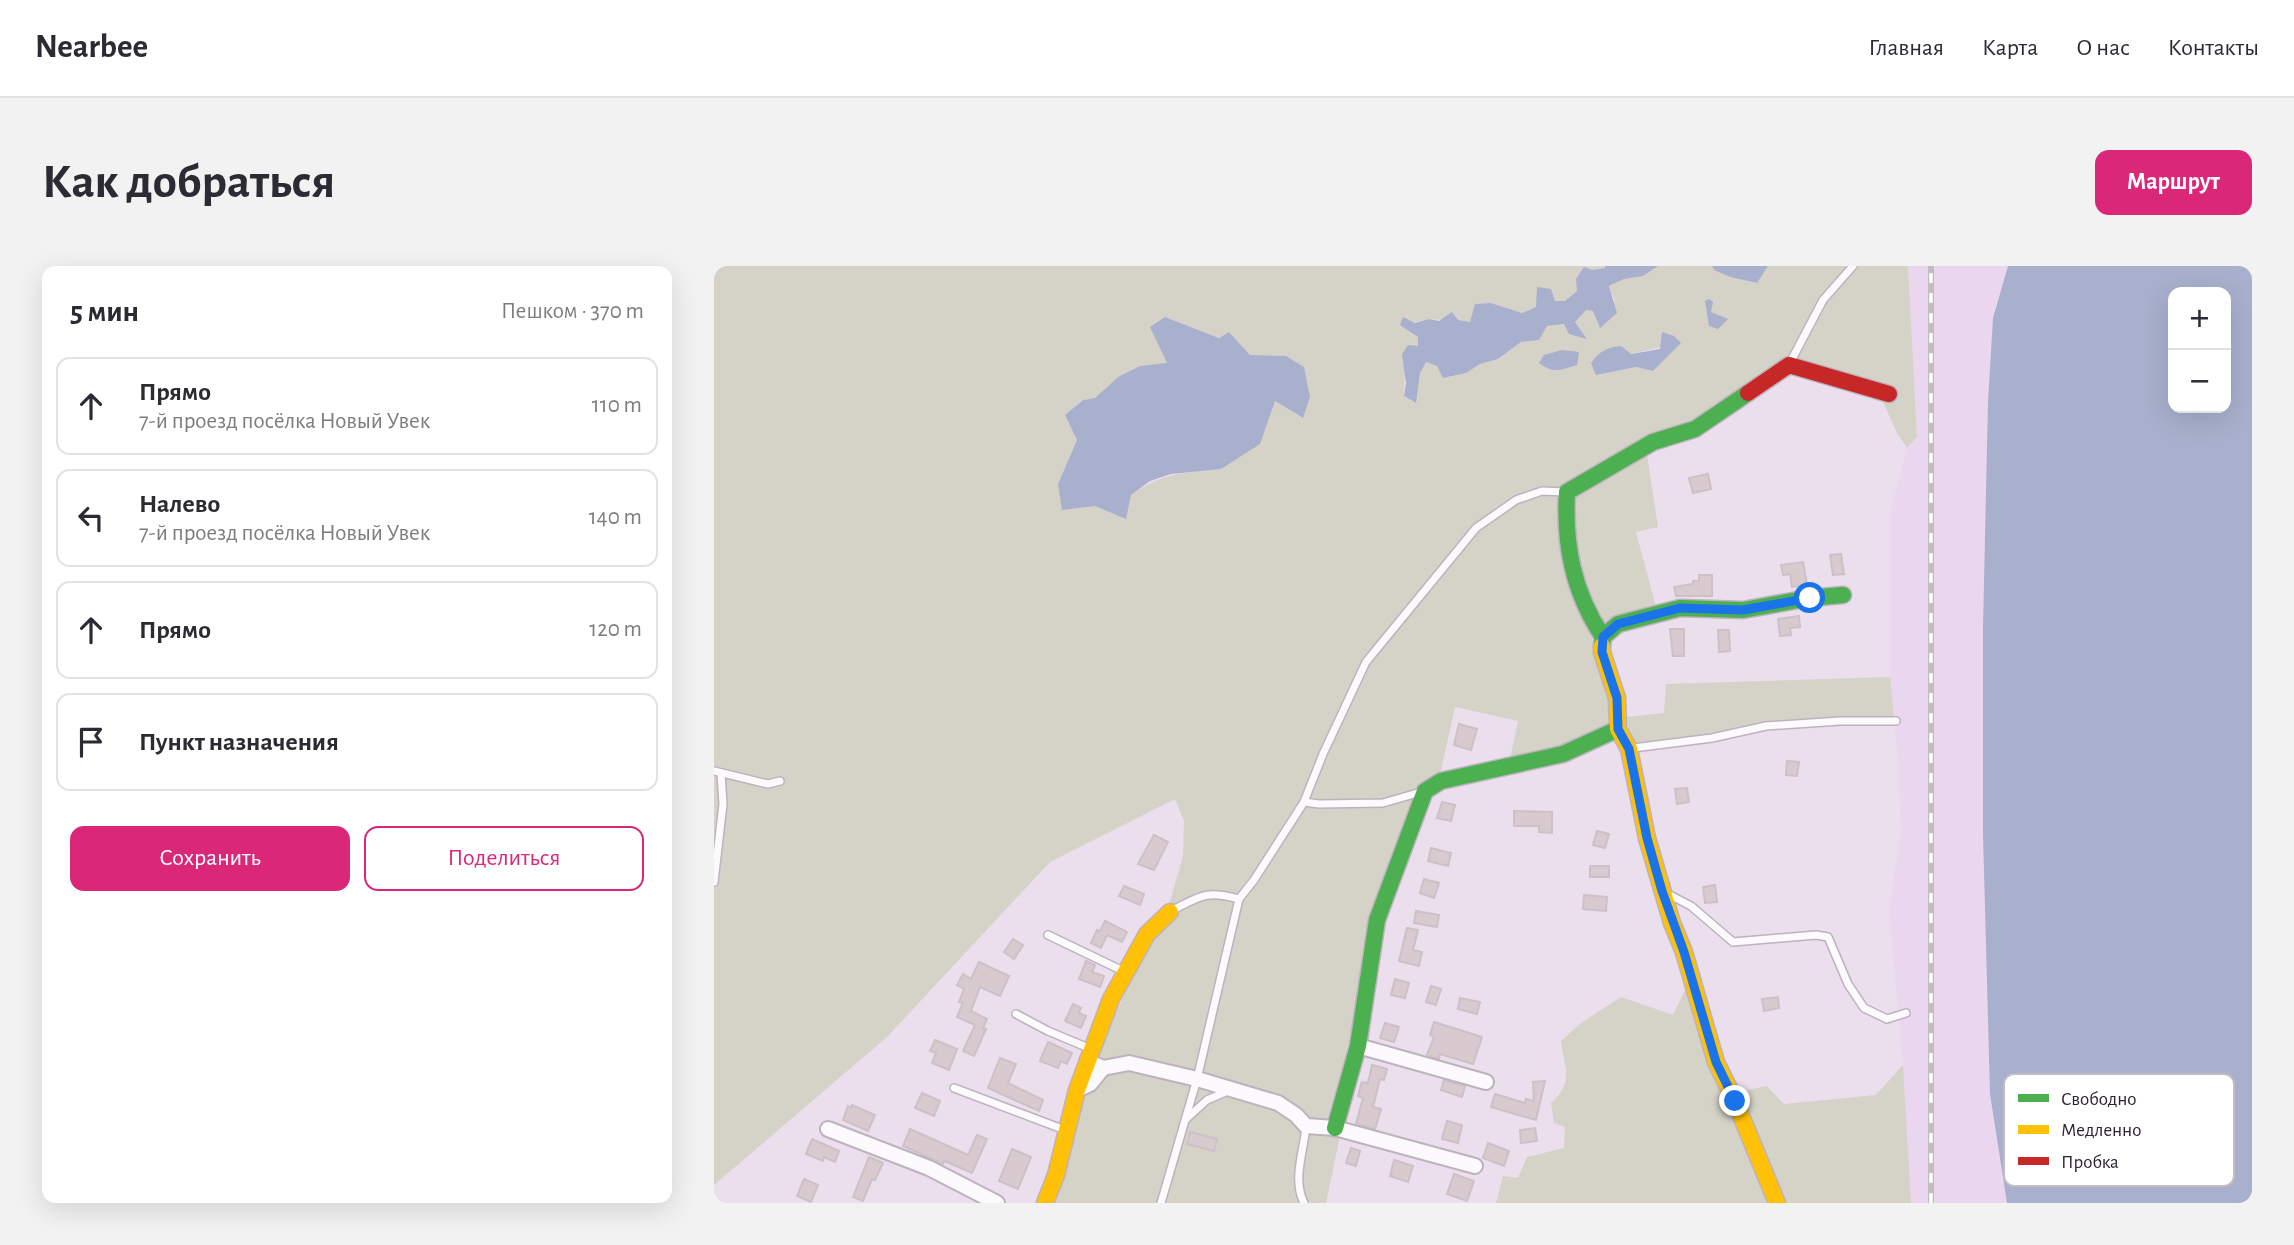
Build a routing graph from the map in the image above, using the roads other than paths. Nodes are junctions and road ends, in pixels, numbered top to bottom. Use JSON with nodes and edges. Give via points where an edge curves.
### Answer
{"nodes":[{"id":1,"x":1853,"y":266,"type":"edge"},
{"id":2,"x":1789,"y":365,"type":"junction"},
{"id":3,"x":1889,"y":394,"type":"dead end"},
{"id":4,"x":1567,"y":492,"type":"junction"},
{"id":5,"x":1843,"y":595,"type":"dead end"},
{"id":6,"x":1603,"y":637,"type":"junction"},
{"id":7,"x":1896,"y":721,"type":"dead end"},
{"id":8,"x":1618,"y":729,"type":"junction"},
{"id":9,"x":1629,"y":749,"type":"junction"},
{"id":10,"x":718,"y":772,"type":"edge"},
{"id":11,"x":780,"y":781,"type":"dead end"},
{"id":12,"x":1425,"y":791,"type":"junction"},
{"id":13,"x":1304,"y":802,"type":"junction"},
{"id":14,"x":714,"y":882,"type":"edge"},
{"id":15,"x":1662,"y":891,"type":"junction"},
{"id":16,"x":1239,"y":899,"type":"junction"},
{"id":17,"x":1170,"y":912,"type":"joint"},
{"id":18,"x":1048,"y":935,"type":"dead end"},
{"id":19,"x":1125,"y":971,"type":"junction"},
{"id":20,"x":1906,"y":1013,"type":"dead end"},
{"id":21,"x":1016,"y":1014,"type":"dead end"},
{"id":22,"x":1359,"y":1046,"type":"junction"},
{"id":23,"x":1089,"y":1055,"type":"junction"},
{"id":24,"x":1103,"y":1068,"type":"junction"},
{"id":25,"x":1197,"y":1079,"type":"junction"},
{"id":26,"x":1486,"y":1082,"type":"dead end"},
{"id":27,"x":954,"y":1088,"type":"dead end"},
{"id":28,"x":1232,"y":1089,"type":"junction"},
{"id":29,"x":1077,"y":1090,"type":"junction"},
{"id":30,"x":1185,"y":1119,"type":"junction"},
{"id":31,"x":1306,"y":1126,"type":"junction"},
{"id":32,"x":1335,"y":1128,"type":"junction"},
{"id":33,"x":828,"y":1129,"type":"dead end"},
{"id":34,"x":1066,"y":1130,"type":"junction"},
{"id":35,"x":1475,"y":1166,"type":"dead end"},
{"id":36,"x":997,"y":1203,"type":"edge"},
{"id":37,"x":1045,"y":1203,"type":"edge"},
{"id":38,"x":1161,"y":1203,"type":"edge"},
{"id":39,"x":1304,"y":1203,"type":"edge"},
{"id":40,"x":1777,"y":1203,"type":"edge"}],
"edges":[{"from":1,"to":2,"type":"lane","via":[[1823,300]]},
{"from":2,"to":3,"type":"street"},
{"from":2,"to":4,"type":"street","via":[[1695,429],[1653,442]]},
{"from":4,"to":6,"type":"street","via":[[1567,557],[1588,616]]},
{"from":4,"to":13,"type":"lane","via":[[1542,491],[1516,500],[1476,528],[1366,662]]},
{"from":5,"to":6,"type":"street","via":[[1743,610],[1680,608],[1618,624]]},
{"from":6,"to":8,"type":"street","via":[[1602,652],[1617,698]]},
{"from":7,"to":9,"type":"lane","via":[[1766,726]]},
{"from":8,"to":9,"type":"street"},
{"from":8,"to":12,"type":"street","via":[[1563,754],[1441,780]]},
{"from":9,"to":15,"type":"street"},
{"from":10,"to":11,"type":"lane","via":[[768,784]]},
{"from":10,"to":14,"type":"lane","via":[[723,804]]},
{"from":12,"to":13,"type":"lane","via":[[1383,803]]},
{"from":12,"to":22,"type":"street","via":[[1377,920]]},
{"from":13,"to":16,"type":"lane"},
{"from":15,"to":20,"type":"lane","via":[[1691,906],[1733,942],[1828,937],[1847,984],[1864,1008],[1886,1019]]},
{"from":15,"to":40,"type":"street","via":[[1716,1062]]},
{"from":16,"to":17,"type":"lane","via":[[1204,894]]},
{"from":16,"to":25,"type":"lane"},
{"from":17,"to":19,"type":"street","via":[[1147,934]]},
{"from":18,"to":19,"type":"lane"},
{"from":19,"to":23,"type":"street"},
{"from":21,"to":23,"type":"lane"},
{"from":22,"to":26,"type":"street"},
{"from":22,"to":32,"type":"street"},
{"from":23,"to":24,"type":"street"},
{"from":23,"to":29,"type":"street"},
{"from":24,"to":25,"type":"street","via":[[1129,1063]]},
{"from":24,"to":29,"type":"street","via":[[1090,1084]]},
{"from":25,"to":28,"type":"street"},
{"from":25,"to":30,"type":"lane"},
{"from":27,"to":34,"type":"lane"},
{"from":28,"to":30,"type":"lane","via":[[1207,1100]]},
{"from":28,"to":31,"type":"street","via":[[1278,1103]]},
{"from":29,"to":34,"type":"street"},
{"from":30,"to":38,"type":"lane"},
{"from":31,"to":32,"type":"street"},
{"from":31,"to":39,"type":"lane","via":[[1298,1170]]},
{"from":32,"to":35,"type":"street"},
{"from":33,"to":36,"type":"street","via":[[929,1168]]},
{"from":34,"to":37,"type":"street"}]}
